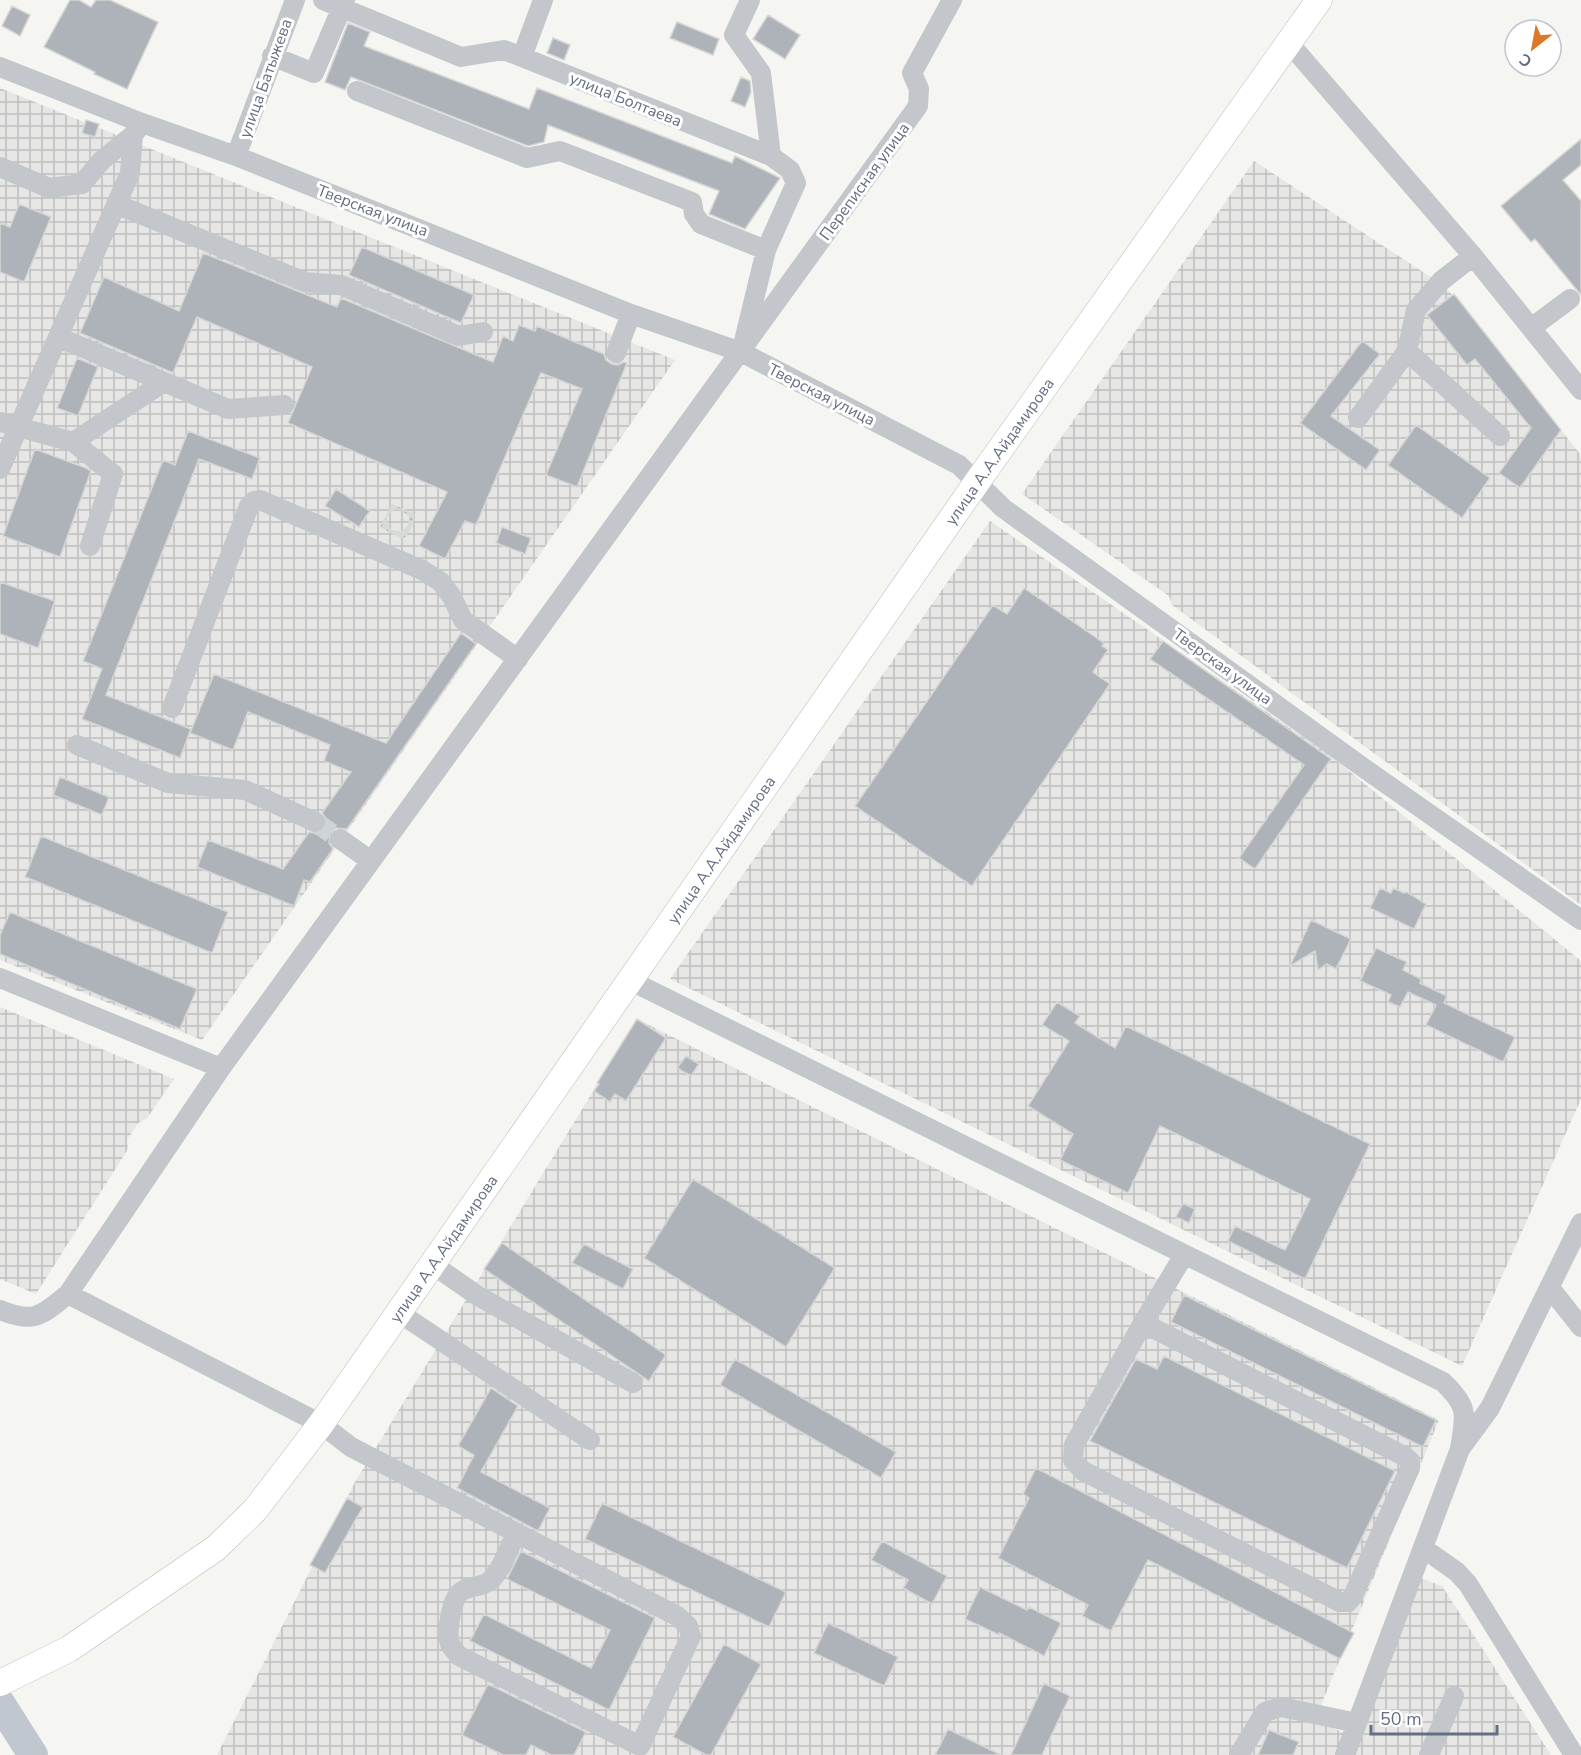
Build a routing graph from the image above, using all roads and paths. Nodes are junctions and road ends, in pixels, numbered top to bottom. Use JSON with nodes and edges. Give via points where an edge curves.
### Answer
{"nodes":[{"id":1,"x":295,"y":0,"type":"edge"},
{"id":2,"x":323,"y":0,"type":"edge"},
{"id":3,"x":543,"y":0,"type":"edge"},
{"id":4,"x":750,"y":0,"type":"edge"},
{"id":5,"x":952,"y":0,"type":"edge"},
{"id":6,"x":1319,"y":0,"type":"edge"},
{"id":7,"x":343,"y":4,"type":"edge"},
{"id":8,"x":1289,"y":43,"type":"junction"},
{"id":9,"x":273,"y":56,"type":"junction"},
{"id":10,"x":522,"y":57,"type":"junction"},
{"id":11,"x":0,"y":67,"type":"edge"},
{"id":12,"x":357,"y":92,"type":"dead end"},
{"id":13,"x":137,"y":129,"type":"junction"},
{"id":14,"x":236,"y":156,"type":"junction"},
{"id":15,"x":771,"y":156,"type":"junction"},
{"id":16,"x":0,"y":167,"type":"edge"},
{"id":17,"x":116,"y":204,"type":"junction"},
{"id":18,"x":766,"y":250,"type":"junction"},
{"id":19,"x":1473,"y":256,"type":"junction"},
{"id":20,"x":1570,"y":299,"type":"dead end"},
{"id":21,"x":631,"y":314,"type":"junction"},
{"id":22,"x":1531,"y":328,"type":"junction"},
{"id":23,"x":483,"y":332,"type":"dead end"},
{"id":24,"x":58,"y":337,"type":"junction"},
{"id":25,"x":1407,"y":351,"type":"junction"},
{"id":26,"x":741,"y":352,"type":"junction"},
{"id":27,"x":616,"y":353,"type":"dead end"},
{"id":28,"x":164,"y":382,"type":"junction"},
{"id":29,"x":1581,"y":390,"type":"edge"},
{"id":30,"x":284,"y":405,"type":"dead end"},
{"id":31,"x":1358,"y":418,"type":"dead end"},
{"id":32,"x":9,"y":424,"type":"edge"},
{"id":33,"x":1500,"y":436,"type":"dead end"},
{"id":34,"x":73,"y":442,"type":"junction"},
{"id":35,"x":0,"y":469,"type":"edge"},
{"id":36,"x":977,"y":482,"type":"junction"},
{"id":37,"x":90,"y":546,"type":"dead end"},
{"id":38,"x":518,"y":659,"type":"junction"},
{"id":39,"x":171,"y":708,"type":"dead end"},
{"id":40,"x":77,"y":745,"type":"dead end"},
{"id":41,"x":315,"y":822,"type":"tunnel mouth"},
{"id":42,"x":340,"y":839,"type":"tunnel mouth"},
{"id":43,"x":371,"y":861,"type":"junction"},
{"id":44,"x":1581,"y":920,"type":"edge"},
{"id":45,"x":0,"y":978,"type":"edge"},
{"id":46,"x":629,"y":980,"type":"junction"},
{"id":47,"x":221,"y":1068,"type":"junction"},
{"id":48,"x":1581,"y":1223,"type":"edge"},
{"id":49,"x":1184,"y":1255,"type":"junction"},
{"id":50,"x":432,"y":1264,"type":"junction"},
{"id":51,"x":1550,"y":1288,"type":"junction"},
{"id":52,"x":68,"y":1294,"type":"junction"},
{"id":53,"x":0,"y":1310,"type":"edge"},
{"id":54,"x":398,"y":1312,"type":"junction"},
{"id":55,"x":1143,"y":1323,"type":"junction"},
{"id":56,"x":1581,"y":1327,"type":"edge"},
{"id":57,"x":633,"y":1383,"type":"dead end"},
{"id":58,"x":321,"y":1424,"type":"junction"},
{"id":59,"x":590,"y":1440,"type":"dead end"},
{"id":60,"x":1460,"y":1449,"type":"junction"},
{"id":61,"x":516,"y":1533,"type":"junction"},
{"id":62,"x":1423,"y":1548,"type":"junction"},
{"id":63,"x":0,"y":1683,"type":"edge"},
{"id":64,"x":1454,"y":1696,"type":"dead end"},
{"id":65,"x":1357,"y":1724,"type":"junction"},
{"id":66,"x":641,"y":1750,"type":"edge"},
{"id":67,"x":1239,"y":1755,"type":"edge"},
{"id":68,"x":1345,"y":1755,"type":"edge"},
{"id":69,"x":1429,"y":1755,"type":"edge"},
{"id":70,"x":1574,"y":1755,"type":"edge"}],
"edges":[{"from":1,"to":9,"type":"street","name":"улица Батыжева"},
{"from":2,"to":7,"type":"street","name":"улица Болтаева"},
{"from":3,"to":10,"type":"street"},
{"from":4,"to":15,"type":"street","via":[[734,34],[761,74]]},
{"from":5,"to":26,"type":"street","name":"Переписная улица","via":[[912,73],[919,89],[918,106]]},
{"from":6,"to":8,"type":"main road","name":"улица А.А.Айдамирова"},
{"from":7,"to":9,"type":"street","via":[[314,73]]},
{"from":7,"to":10,"type":"street","name":"улица Болтаева","via":[[461,57],[504,50]]},
{"from":8,"to":19,"type":"street"},
{"from":8,"to":36,"type":"main road","name":"улица А.А.Айдамирова"},
{"from":9,"to":14,"type":"street","name":"улица Батыжева"},
{"from":10,"to":15,"type":"street","name":"улица Болтаева"},
{"from":11,"to":13,"type":"street","name":"Тверская улица"},
{"from":12,"to":18,"type":"street","via":[[528,158],[560,152],[692,202],[701,224]]},
{"from":13,"to":14,"type":"street","name":"Тверская улица"},
{"from":13,"to":16,"type":"street","via":[[82,184],[49,188]]},
{"from":13,"to":17,"type":"street","via":[[130,173]]},
{"from":14,"to":21,"type":"street","name":"Тверская улица"},
{"from":15,"to":18,"type":"street","via":[[790,170],[796,183]]},
{"from":17,"to":23,"type":"street","via":[[305,282],[341,285],[459,336]]},
{"from":17,"to":24,"type":"street"},
{"from":18,"to":26,"type":"street"},
{"from":19,"to":22,"type":"street"},
{"from":19,"to":25,"type":"street","via":[[1441,281],[1416,310]]},
{"from":20,"to":22,"type":"street"},
{"from":21,"to":26,"type":"street","name":"Тверская улица"},
{"from":21,"to":27,"type":"street"},
{"from":22,"to":29,"type":"street"},
{"from":24,"to":28,"type":"street"},
{"from":24,"to":32,"type":"street"},
{"from":25,"to":31,"type":"street"},
{"from":25,"to":33,"type":"street"},
{"from":26,"to":36,"type":"street","name":"Тверская улица","via":[[959,465]]},
{"from":26,"to":38,"type":"street","name":"Переписная улица"},
{"from":28,"to":30,"type":"street","via":[[228,409]]},
{"from":28,"to":34,"type":"street"},
{"from":32,"to":34,"type":"street"},
{"from":32,"to":35,"type":"street"},
{"from":34,"to":37,"type":"street","via":[[113,474]]},
{"from":36,"to":44,"type":"street","name":"Тверская улица","via":[[1003,508]]},
{"from":36,"to":46,"type":"main road","name":"улица А.А.Айдамирова"},
{"from":38,"to":39,"type":"street","via":[[463,620],[441,582],[422,570],[260,500],[249,506]]},
{"from":38,"to":43,"type":"street","name":"Переписная улица"},
{"from":40,"to":41,"type":"street","via":[[168,783],[245,790]]},
{"from":42,"to":43,"type":"street"},
{"from":43,"to":47,"type":"street","name":"Переписная улица"},
{"from":45,"to":47,"type":"street"},
{"from":46,"to":49,"type":"street"},
{"from":46,"to":50,"type":"main road","name":"улица А.А.Айдамирова"},
{"from":47,"to":52,"type":"street","name":"Переписная улица"},
{"from":48,"to":51,"type":"street"},
{"from":49,"to":55,"type":"street"},
{"from":49,"to":60,"type":"street","via":[[1443,1382],[1459,1397],[1465,1415]]},
{"from":50,"to":54,"type":"main road","name":"улица А.А.Айдамирова"},
{"from":50,"to":57,"type":"street","via":[[478,1296]]},
{"from":51,"to":56,"type":"street"},
{"from":51,"to":60,"type":"street","via":[[1490,1408]]},
{"from":52,"to":53,"type":"street","name":"Переписная улица","via":[[43,1314],[26,1318]]},
{"from":52,"to":58,"type":"street"},
{"from":54,"to":58,"type":"main road","name":"улица А.А.Айдамирова"},
{"from":54,"to":59,"type":"street"},
{"from":55,"to":55,"type":"street","via":[[1410,1461],[1348,1602],[1340,1602],[1083,1471],[1073,1460],[1074,1445]]},
{"from":58,"to":61,"type":"street","via":[[351,1447]]},
{"from":58,"to":63,"type":"main road","name":"улица А.А.Айдамирова","via":[[255,1510],[216,1548],[69,1649]]},
{"from":60,"to":62,"type":"street"},
{"from":61,"to":66,"type":"street","via":[[676,1616],[688,1626],[691,1636]]},
{"from":61,"to":66,"type":"street","via":[[496,1575],[480,1587],[463,1589],[455,1596],[450,1644],[459,1656]]},
{"from":62,"to":65,"type":"street"},
{"from":62,"to":70,"type":"street","via":[[1468,1584]]},
{"from":64,"to":69,"type":"street"},
{"from":65,"to":67,"type":"street","via":[[1281,1707],[1265,1712]]},
{"from":65,"to":68,"type":"street"}]}
